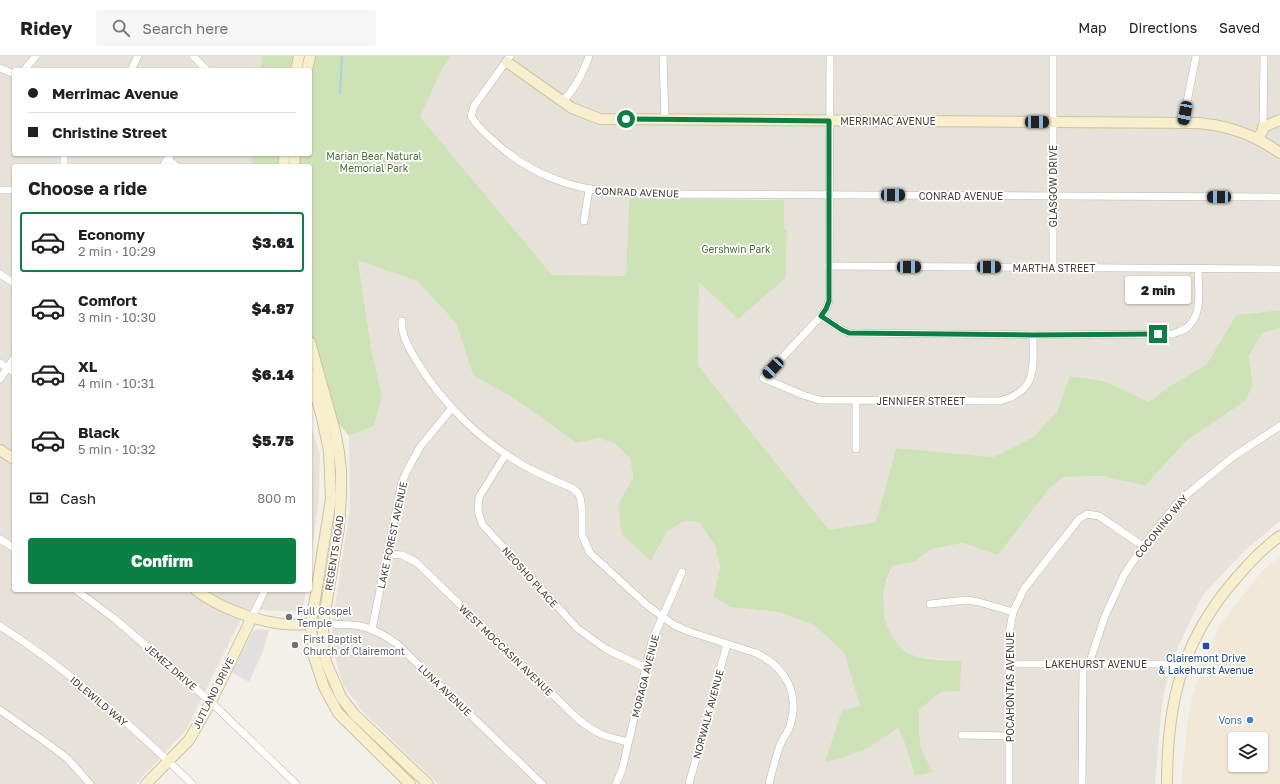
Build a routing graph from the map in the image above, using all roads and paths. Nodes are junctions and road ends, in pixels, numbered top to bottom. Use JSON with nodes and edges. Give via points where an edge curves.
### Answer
{"nodes":[{"id":1,"x":36,"y":56,"type":"edge"},
{"id":2,"x":138,"y":56,"type":"edge"},
{"id":3,"x":193,"y":56,"type":"edge"},
{"id":4,"x":298,"y":56,"type":"edge"},
{"id":5,"x":310,"y":56,"type":"edge"},
{"id":6,"x":589,"y":56,"type":"edge"},
{"id":7,"x":663,"y":56,"type":"edge"},
{"id":8,"x":830,"y":56,"type":"edge"},
{"id":9,"x":1053,"y":56,"type":"edge"},
{"id":10,"x":1196,"y":56,"type":"edge"},
{"id":11,"x":1264,"y":56,"type":"edge"},
{"id":12,"x":508,"y":59,"type":"edge"},
{"id":13,"x":0,"y":68,"type":"edge"},
{"id":14,"x":26,"y":68,"type":"edge"},
{"id":15,"x":132,"y":68,"type":"edge"},
{"id":16,"x":205,"y":68,"type":"edge"},
{"id":17,"x":296,"y":68,"type":"edge"},
{"id":18,"x":307,"y":68,"type":"edge"},
{"id":19,"x":12,"y":73,"type":"edge"},
{"id":20,"x":562,"y":102,"type":"junction"},
{"id":21,"x":665,"y":120,"type":"junction"},
{"id":22,"x":1280,"y":120,"type":"edge"},
{"id":23,"x":829,"y":121,"type":"junction"},
{"id":24,"x":1053,"y":122,"type":"junction"},
{"id":25,"x":1183,"y":122,"type":"junction"},
{"id":26,"x":1263,"y":127,"type":"junction"},
{"id":27,"x":1258,"y":138,"type":"junction"},
{"id":28,"x":1280,"y":152,"type":"edge"},
{"id":29,"x":0,"y":190,"type":"edge"},
{"id":30,"x":12,"y":190,"type":"edge"},
{"id":31,"x":590,"y":190,"type":"junction"},
{"id":32,"x":829,"y":195,"type":"junction"},
{"id":33,"x":1053,"y":196,"type":"junction"},
{"id":34,"x":1280,"y":197,"type":"edge"},
{"id":35,"x":584,"y":221,"type":"dead end"},
{"id":36,"x":829,"y":266,"type":"junction"},
{"id":37,"x":1053,"y":268,"type":"junction"},
{"id":38,"x":1198,"y":269,"type":"junction"},
{"id":39,"x":1280,"y":269,"type":"edge"},
{"id":40,"x":0,"y":274,"type":"edge"},
{"id":41,"x":12,"y":282,"type":"edge"},
{"id":42,"x":821,"y":316,"type":"junction"},
{"id":43,"x":402,"y":321,"type":"dead end"},
{"id":44,"x":1033,"y":335,"type":"junction"},
{"id":45,"x":312,"y":349,"type":"edge"},
{"id":46,"x":0,"y":363,"type":"edge"},
{"id":47,"x":11,"y":370,"type":"edge"},
{"id":48,"x":0,"y":379,"type":"edge"},
{"id":49,"x":312,"y":381,"type":"edge"},
{"id":50,"x":856,"y":400,"type":"junction"},
{"id":51,"x":452,"y":408,"type":"junction"},
{"id":52,"x":1280,"y":426,"type":"edge"},
{"id":53,"x":856,"y":449,"type":"dead end"},
{"id":54,"x":0,"y":450,"type":"edge"},
{"id":55,"x":506,"y":454,"type":"junction"},
{"id":56,"x":12,"y":458,"type":"edge"},
{"id":57,"x":1280,"y":536,"type":"edge"},
{"id":58,"x":0,"y":539,"type":"edge"},
{"id":59,"x":1142,"y":546,"type":"junction"},
{"id":60,"x":12,"y":547,"type":"edge"},
{"id":61,"x":388,"y":554,"type":"junction"},
{"id":62,"x":682,"y":572,"type":"dead end"},
{"id":63,"x":79,"y":592,"type":"edge"},
{"id":64,"x":200,"y":592,"type":"edge"},
{"id":65,"x":264,"y":592,"type":"edge"},
{"id":66,"x":930,"y":604,"type":"dead end"},
{"id":67,"x":1013,"y":612,"type":"junction"},
{"id":68,"x":252,"y":617,"type":"junction"},
{"id":69,"x":662,"y":617,"type":"junction"},
{"id":70,"x":311,"y":624,"type":"junction"},
{"id":71,"x":323,"y":624,"type":"junction"},
{"id":72,"x":0,"y":626,"type":"edge"},
{"id":73,"x":372,"y":629,"type":"junction"},
{"id":74,"x":727,"y":644,"type":"junction"},
{"id":75,"x":1009,"y":664,"type":"junction"},
{"id":76,"x":1086,"y":664,"type":"junction"},
{"id":77,"x":646,"y":668,"type":"junction"},
{"id":78,"x":1182,"y":669,"type":"junction"},
{"id":79,"x":211,"y":702,"type":"junction"},
{"id":80,"x":0,"y":710,"type":"edge"},
{"id":81,"x":962,"y":735,"type":"dead end"},
{"id":82,"x":1009,"y":736,"type":"junction"},
{"id":83,"x":628,"y":742,"type":"junction"},
{"id":84,"x":169,"y":761,"type":"junction"},
{"id":85,"x":90,"y":784,"type":"edge"},
{"id":86,"x":146,"y":784,"type":"edge"},
{"id":87,"x":192,"y":784,"type":"edge"},
{"id":88,"x":296,"y":784,"type":"edge"},
{"id":89,"x":410,"y":784,"type":"edge"},
{"id":90,"x":428,"y":784,"type":"edge"},
{"id":91,"x":542,"y":784,"type":"edge"},
{"id":92,"x":616,"y":784,"type":"edge"},
{"id":93,"x":689,"y":784,"type":"edge"},
{"id":94,"x":769,"y":784,"type":"edge"},
{"id":95,"x":1009,"y":784,"type":"edge"},
{"id":96,"x":1082,"y":784,"type":"edge"},
{"id":97,"x":1167,"y":784,"type":"edge"}],
"edges":[{"from":1,"to":14,"type":"street"},
{"from":2,"to":15,"type":"street"},
{"from":3,"to":16,"type":"street"},
{"from":4,"to":17,"type":"main road"},
{"from":5,"to":18,"type":"main road"},
{"from":6,"to":20,"type":"street","via":[[584,72]]},
{"from":7,"to":21,"type":"street"},
{"from":8,"to":23,"type":"street"},
{"from":9,"to":24,"type":"street","name":"GLASGOW DRIVE"},
{"from":10,"to":25,"type":"street"},
{"from":11,"to":26,"type":"street"},
{"from":12,"to":20,"type":"main road","name":"MERRIMAC AVENUE"},
{"from":12,"to":31,"type":"street","name":"CONRAD AVENUE","via":[[474,106],[471,116],[473,120],[500,147],[527,166],[558,181]]},
{"from":13,"to":19,"type":"street"},
{"from":20,"to":21,"type":"main road","name":"MERRIMAC AVENUE","via":[[600,119]]},
{"from":21,"to":23,"type":"main road","name":"MERRIMAC AVENUE"},
{"from":22,"to":26,"type":"main road"},
{"from":23,"to":24,"type":"main road","name":"MERRIMAC AVENUE"},
{"from":23,"to":32,"type":"street"},
{"from":24,"to":25,"type":"main road","name":"MERRIMAC AVENUE"},
{"from":24,"to":33,"type":"street","name":"GLASGOW DRIVE"},
{"from":25,"to":27,"type":"main road","name":"MERRIMAC AVENUE","via":[[1224,127]]},
{"from":26,"to":27,"type":"main road"},
{"from":27,"to":28,"type":"main road","name":"MERRIMAC AVENUE"},
{"from":29,"to":30,"type":"street"},
{"from":31,"to":32,"type":"street","name":"CONRAD AVENUE","via":[[634,194]]},
{"from":31,"to":35,"type":"street"},
{"from":32,"to":33,"type":"street","name":"CONRAD AVENUE"},
{"from":32,"to":36,"type":"street"},
{"from":33,"to":34,"type":"street","name":"CONRAD AVENUE"},
{"from":33,"to":37,"type":"street","name":"GLASGOW DRIVE"},
{"from":36,"to":37,"type":"street","name":"MARTHA STREET"},
{"from":36,"to":42,"type":"street","via":[[829,301]]},
{"from":37,"to":38,"type":"street","name":"MARTHA STREET"},
{"from":38,"to":39,"type":"street","name":"MARTHA STREET"},
{"from":38,"to":44,"type":"street","via":[[1197,314],[1186,328],[1173,334]]},
{"from":40,"to":41,"type":"street"},
{"from":42,"to":44,"type":"street","via":[[849,333]]},
{"from":42,"to":50,"type":"street","name":"JENNIFER STREET","via":[[764,378],[819,400]]},
{"from":43,"to":51,"type":"street","via":[[402,329],[409,348],[425,375]]},
{"from":44,"to":50,"type":"street","name":"JENNIFER STREET","via":[[1031,377],[1024,389],[1011,398],[999,401]]},
{"from":45,"to":71,"type":"main road","name":"REGENTS ROAD","via":[[336,431],[341,494],[339,528]]},
{"from":46,"to":47,"type":"street"},
{"from":47,"to":48,"type":"street"},
{"from":49,"to":70,"type":"main road","name":"REGENTS ROAD","via":[[329,451],[331,499]]},
{"from":50,"to":53,"type":"street"},
{"from":51,"to":55,"type":"street"},
{"from":51,"to":61,"type":"street","name":"LAKE FOREST AVENUE","via":[[420,447],[402,482]]},
{"from":52,"to":59,"type":"street","name":"COCONINO WAY","via":[[1234,456],[1190,491]]},
{"from":54,"to":56,"type":"main road"},
{"from":55,"to":69,"type":"street","via":[[578,493],[582,509],[582,535],[590,553]]},
{"from":55,"to":77,"type":"street","name":"NEOSHO PLACE","via":[[479,498],[478,511],[482,524],[577,628],[606,649]]},
{"from":57,"to":78,"type":"main road","via":[[1254,558],[1228,587],[1207,617]]},
{"from":58,"to":60,"type":"street"},
{"from":59,"to":67,"type":"street","name":"POCAHONTAS AVENUE","via":[[1099,516],[1086,514],[1079,519],[1024,589]]},
{"from":59,"to":76,"type":"street","name":"COCONINO WAY","via":[[1104,616]]},
{"from":61,"to":73,"type":"street","name":"LAKE FOREST AVENUE"},
{"from":61,"to":83,"type":"street","name":"WEST MOCCASIN AVENUE","via":[[416,562],[593,731],[604,737]]},
{"from":62,"to":69,"type":"street","name":"MORAGA AVENUE"},
{"from":63,"to":79,"type":"street","name":"JEMEZ DRIVE","via":[[115,619]]},
{"from":64,"to":68,"type":"main road","name":"LUNA AVENUE","via":[[224,606]]},
{"from":65,"to":68,"type":"street","name":"JUTLAND DRIVE"},
{"from":66,"to":67,"type":"street","via":[[967,600]]},
{"from":67,"to":75,"type":"street","name":"POCAHONTAS AVENUE","via":[[1009,634]]},
{"from":68,"to":70,"type":"main road","name":"LUNA AVENUE","via":[[282,624]]},
{"from":68,"to":79,"type":"main road","name":"JUTLAND DRIVE"},
{"from":69,"to":74,"type":"street","via":[[690,632]]},
{"from":69,"to":77,"type":"street","name":"MORAGA AVENUE","via":[[652,641]]},
{"from":70,"to":71,"type":"main road","name":"LUNA AVENUE"},
{"from":70,"to":89,"type":"main road","name":"REGENTS ROAD","via":[[313,654],[324,687],[338,713]]},
{"from":71,"to":73,"type":"street","name":"LUNA AVENUE","via":[[356,624]]},
{"from":71,"to":90,"type":"main road","name":"REGENTS ROAD","via":[[326,662],[341,697],[354,714]]},
{"from":72,"to":84,"type":"street","name":"IDLEWILD WAY","via":[[60,668]]},
{"from":73,"to":91,"type":"street","name":"LUNA AVENUE","via":[[397,644]]},
{"from":74,"to":93,"type":"street","name":"NORWALK AVENUE"},
{"from":74,"to":94,"type":"street","via":[[766,657],[787,679],[791,691],[793,705],[790,726],[779,748]]},
{"from":75,"to":76,"type":"street","name":"LAKEHURST AVENUE"},
{"from":75,"to":82,"type":"street","name":"POCAHONTAS AVENUE"},
{"from":76,"to":78,"type":"street","name":"LAKEHURST AVENUE","via":[[1168,664]]},
{"from":76,"to":96,"type":"street","name":"COCONINO WAY"},
{"from":77,"to":83,"type":"street","name":"MORAGA AVENUE"},
{"from":78,"to":97,"type":"main road","via":[[1173,703],[1167,752]]},
{"from":79,"to":84,"type":"main road","name":"JUTLAND DRIVE","via":[[189,740]]},
{"from":79,"to":88,"type":"street","name":"JEMEZ DRIVE"},
{"from":80,"to":85,"type":"street","via":[[68,759]]},
{"from":81,"to":82,"type":"street"},
{"from":82,"to":95,"type":"street","name":"POCAHONTAS AVENUE"},
{"from":83,"to":92,"type":"street","name":"MORAGA AVENUE"},
{"from":84,"to":86,"type":"main road","name":"JUTLAND DRIVE"},
{"from":84,"to":87,"type":"street","name":"IDLEWILD WAY"}]}
